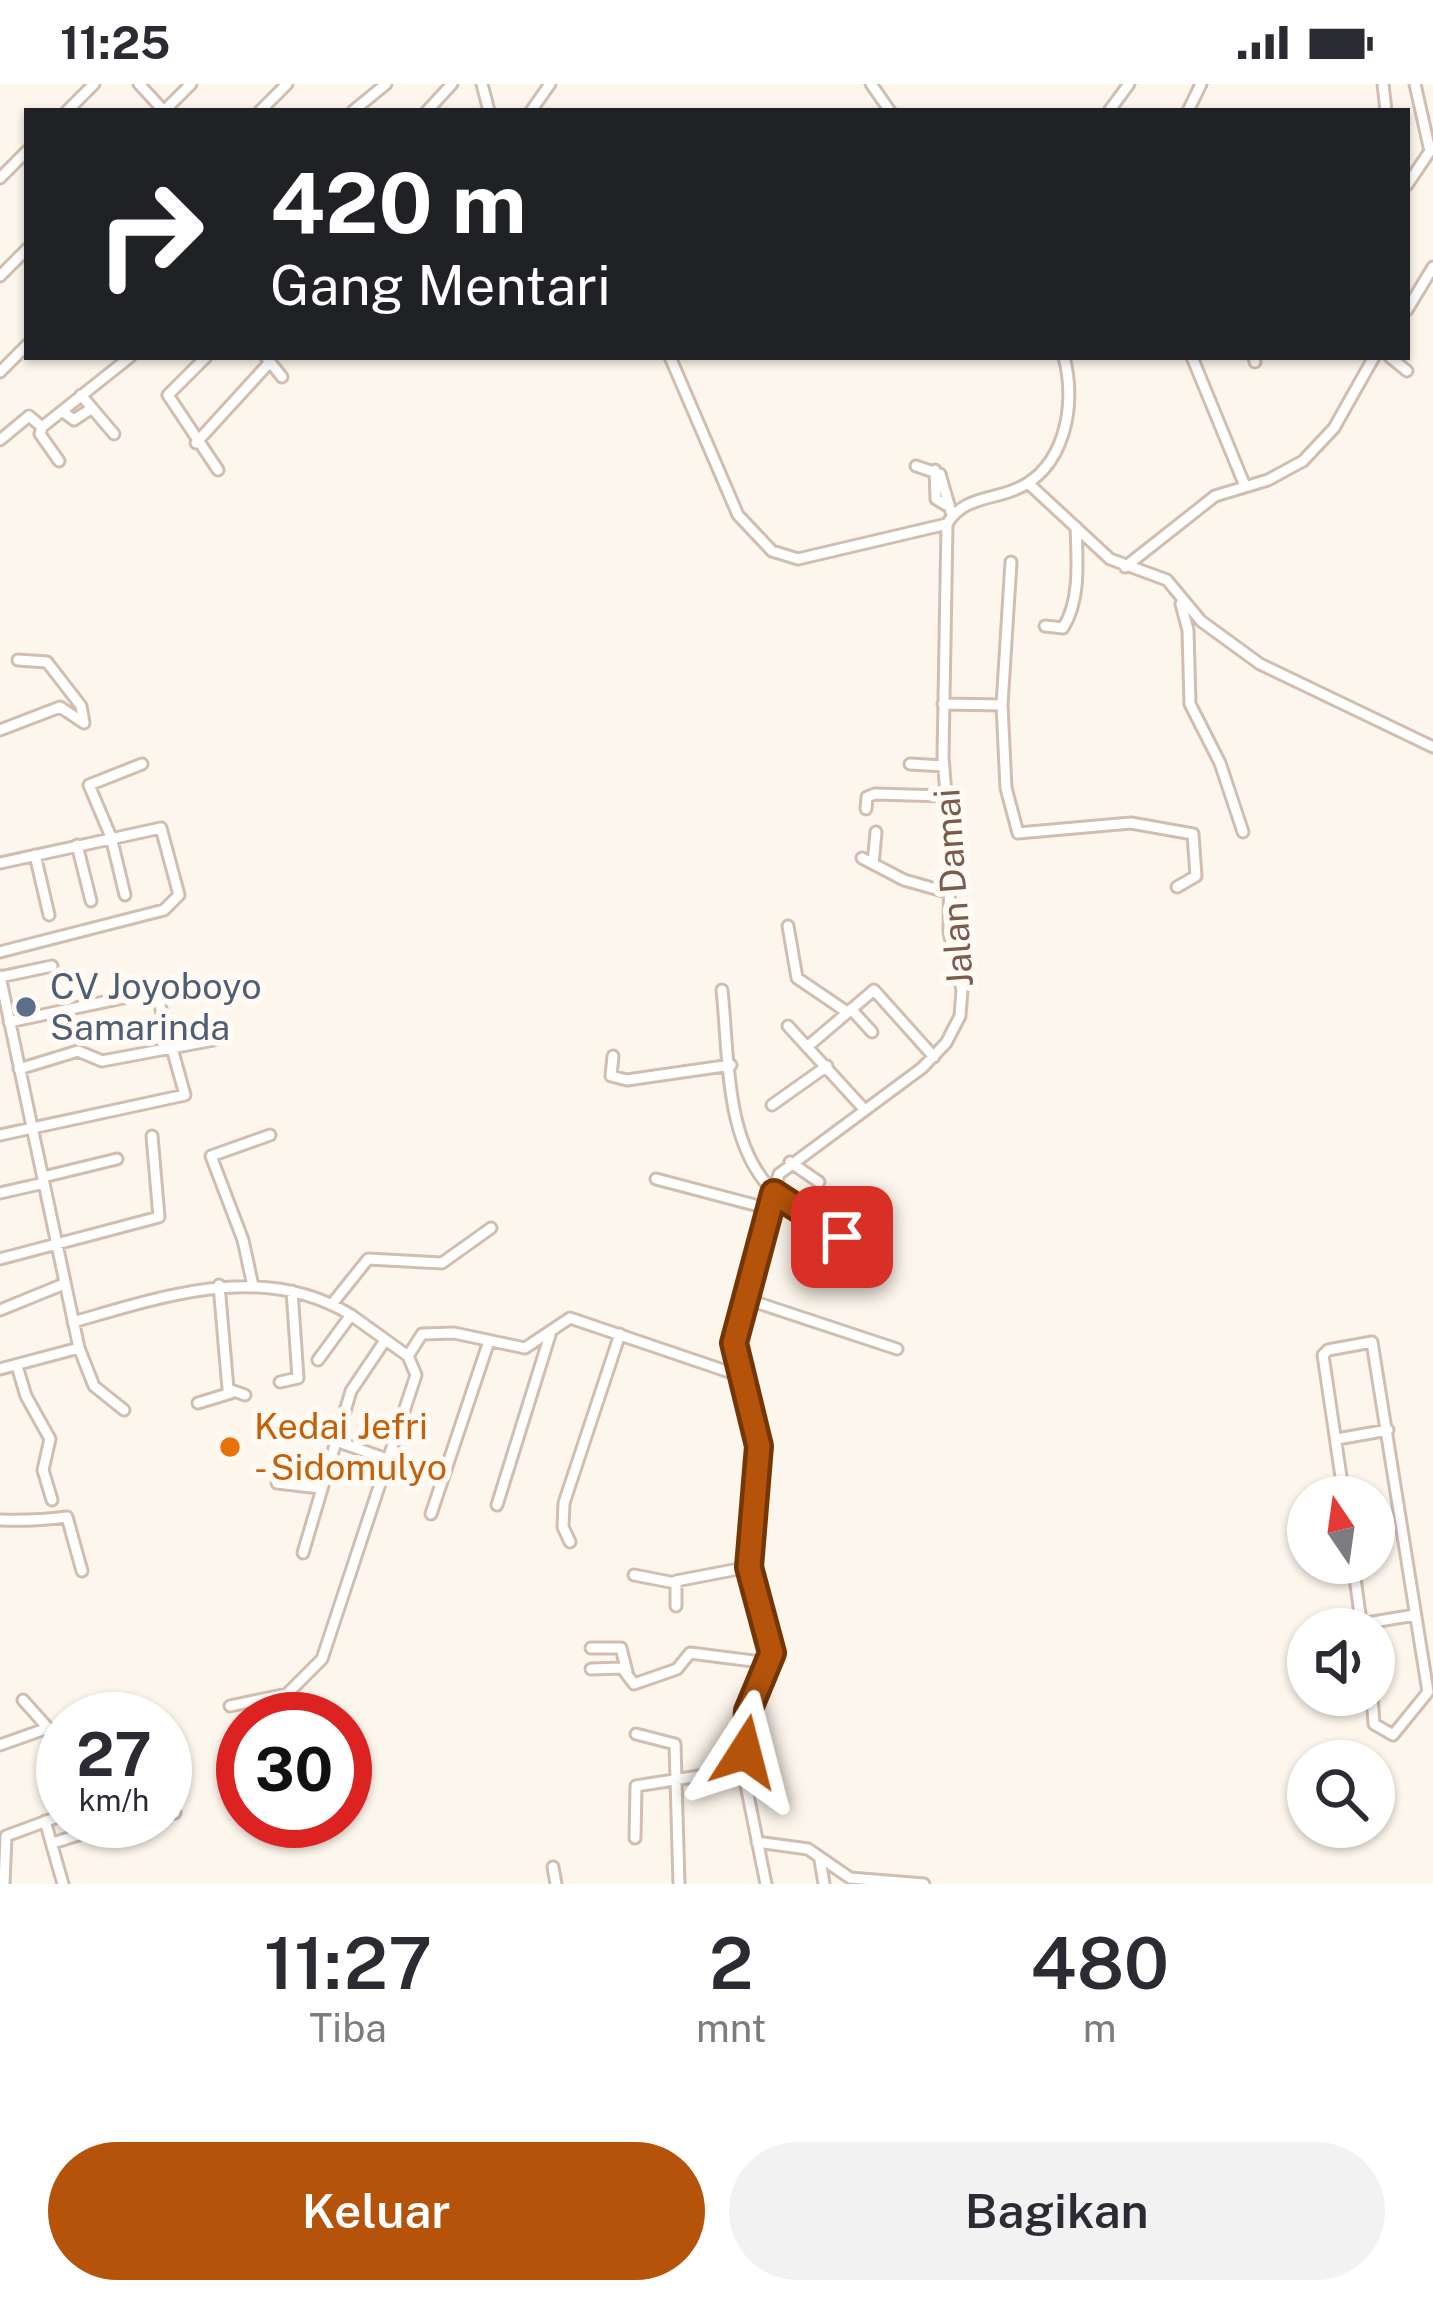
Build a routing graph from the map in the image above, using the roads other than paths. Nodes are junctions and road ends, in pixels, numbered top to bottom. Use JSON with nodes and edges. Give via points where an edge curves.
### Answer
{"nodes":[{"id":1,"x":94,"y":84,"type":"edge"},
{"id":2,"x":139,"y":84,"type":"edge"},
{"id":3,"x":191,"y":84,"type":"edge"},
{"id":4,"x":287,"y":84,"type":"edge"},
{"id":5,"x":386,"y":84,"type":"edge"},
{"id":6,"x":452,"y":84,"type":"edge"},
{"id":7,"x":1415,"y":84,"type":"edge"},
{"id":8,"x":70,"y":108,"type":"edge"},
{"id":9,"x":161,"y":108,"type":"edge"},
{"id":10,"x":167,"y":108,"type":"edge"},
{"id":11,"x":263,"y":108,"type":"edge"},
{"id":12,"x":357,"y":108,"type":"edge"},
{"id":13,"x":430,"y":108,"type":"edge"},
{"id":14,"x":24,"y":154,"type":"edge"},
{"id":15,"x":0,"y":178,"type":"edge"},
{"id":16,"x":1410,"y":181,"type":"edge"},
{"id":17,"x":24,"y":251,"type":"edge"},
{"id":18,"x":1433,"y":267,"type":"edge"},
{"id":19,"x":0,"y":276,"type":"edge"},
{"id":20,"x":1410,"y":305,"type":"edge"},
{"id":21,"x":24,"y":348,"type":"edge"},
{"id":22,"x":126,"y":360,"type":"edge"},
{"id":23,"x":203,"y":360,"type":"edge"},
{"id":24,"x":268,"y":360,"type":"edge"},
{"id":25,"x":671,"y":360,"type":"edge"},
{"id":26,"x":1065,"y":360,"type":"edge"},
{"id":27,"x":1193,"y":360,"type":"edge"},
{"id":28,"x":1372,"y":360,"type":"edge"},
{"id":29,"x":1394,"y":360,"type":"edge"},
{"id":30,"x":1407,"y":370,"type":"dead end"},
{"id":31,"x":0,"y":372,"type":"edge"},
{"id":32,"x":282,"y":377,"type":"dead end"},
{"id":33,"x":82,"y":395,"type":"junction"},
{"id":34,"x":92,"y":408,"type":"junction"},
{"id":35,"x":62,"y":411,"type":"junction"},
{"id":36,"x":42,"y":427,"type":"junction"},
{"id":37,"x":114,"y":434,"type":"dead end"},
{"id":38,"x":0,"y":440,"type":"edge"},
{"id":39,"x":196,"y":442,"type":"junction"},
{"id":40,"x":59,"y":461,"type":"dead end"},
{"id":41,"x":916,"y":466,"type":"dead end"},
{"id":42,"x":218,"y":470,"type":"dead end"},
{"id":43,"x":1028,"y":483,"type":"junction"},
{"id":44,"x":1245,"y":486,"type":"junction"},
{"id":45,"x":948,"y":514,"type":"junction"},
{"id":46,"x":1076,"y":527,"type":"junction"},
{"id":47,"x":1011,"y":562,"type":"dead end"},
{"id":48,"x":1125,"y":567,"type":"junction"},
{"id":49,"x":1180,"y":598,"type":"junction"},
{"id":50,"x":1046,"y":626,"type":"dead end"},
{"id":51,"x":18,"y":660,"type":"dead end"},
{"id":52,"x":943,"y":704,"type":"junction"},
{"id":53,"x":1002,"y":705,"type":"junction"},
{"id":54,"x":0,"y":730,"type":"edge"},
{"id":55,"x":1433,"y":747,"type":"edge"},
{"id":56,"x":142,"y":764,"type":"dead end"},
{"id":57,"x":910,"y":764,"type":"dead end"},
{"id":58,"x":944,"y":766,"type":"junction"},
{"id":59,"x":945,"y":796,"type":"junction"},
{"id":60,"x":866,"y":809,"type":"dead end"},
{"id":61,"x":876,"y":832,"type":"dead end"},
{"id":62,"x":1243,"y":832,"type":"dead end"},
{"id":63,"x":111,"y":837,"type":"junction"},
{"id":64,"x":77,"y":845,"type":"junction"},
{"id":65,"x":35,"y":855,"type":"junction"},
{"id":66,"x":862,"y":858,"type":"dead end"},
{"id":67,"x":0,"y":862,"type":"edge"},
{"id":68,"x":873,"y":864,"type":"junction"},
{"id":69,"x":1177,"y":886,"type":"dead end"},
{"id":70,"x":950,"y":893,"type":"junction"},
{"id":71,"x":125,"y":895,"type":"dead end"},
{"id":72,"x":91,"y":901,"type":"dead end"},
{"id":73,"x":49,"y":915,"type":"dead end"},
{"id":74,"x":788,"y":926,"type":"dead end"},
{"id":75,"x":0,"y":952,"type":"edge"},
{"id":76,"x":52,"y":966,"type":"dead end"},
{"id":77,"x":0,"y":977,"type":"edge"},
{"id":78,"x":722,"y":990,"type":"dead end"},
{"id":79,"x":849,"y":1010,"type":"junction"},
{"id":80,"x":6,"y":1017,"type":"edge"},
{"id":81,"x":788,"y":1026,"type":"dead end"},
{"id":82,"x":872,"y":1032,"type":"dead end"},
{"id":83,"x":214,"y":1040,"type":"dead end"},
{"id":84,"x":808,"y":1048,"type":"junction"},
{"id":85,"x":171,"y":1049,"type":"junction"},
{"id":86,"x":613,"y":1056,"type":"dead end"},
{"id":87,"x":934,"y":1057,"type":"junction"},
{"id":88,"x":731,"y":1065,"type":"junction"},
{"id":89,"x":18,"y":1066,"type":"junction"},
{"id":90,"x":827,"y":1066,"type":"junction"},
{"id":91,"x":0,"y":1069,"type":"edge"},
{"id":92,"x":772,"y":1105,"type":"dead end"},
{"id":93,"x":863,"y":1108,"type":"junction"},
{"id":94,"x":31,"y":1126,"type":"junction"},
{"id":95,"x":0,"y":1135,"type":"edge"},
{"id":96,"x":152,"y":1136,"type":"dead end"},
{"id":97,"x":270,"y":1136,"type":"dead end"},
{"id":98,"x":117,"y":1159,"type":"dead end"},
{"id":99,"x":790,"y":1162,"type":"junction"},
{"id":100,"x":656,"y":1179,"type":"dead end"},
{"id":101,"x":44,"y":1180,"type":"junction"},
{"id":102,"x":819,"y":1182,"type":"dead end"},
{"id":103,"x":0,"y":1193,"type":"edge"},
{"id":104,"x":774,"y":1193,"type":"junction"},
{"id":105,"x":770,"y":1209,"type":"junction"},
{"id":106,"x":491,"y":1228,"type":"dead end"},
{"id":107,"x":54,"y":1244,"type":"junction"},
{"id":108,"x":863,"y":1250,"type":"dead end"},
{"id":109,"x":0,"y":1259,"type":"edge"},
{"id":110,"x":64,"y":1285,"type":"junction"},
{"id":111,"x":219,"y":1285,"type":"junction"},
{"id":112,"x":253,"y":1286,"type":"junction"},
{"id":113,"x":292,"y":1291,"type":"junction"},
{"id":114,"x":746,"y":1299,"type":"junction"},
{"id":115,"x":332,"y":1304,"type":"junction"},
{"id":116,"x":0,"y":1310,"type":"edge"},
{"id":117,"x":351,"y":1315,"type":"junction"},
{"id":118,"x":73,"y":1322,"type":"junction"},
{"id":119,"x":620,"y":1334,"type":"junction"},
{"id":120,"x":550,"y":1335,"type":"junction"},
{"id":121,"x":489,"y":1341,"type":"junction"},
{"id":122,"x":384,"y":1342,"type":"junction"},
{"id":123,"x":79,"y":1348,"type":"junction"},
{"id":124,"x":897,"y":1349,"type":"dead end"},
{"id":125,"x":408,"y":1356,"type":"junction"},
{"id":126,"x":318,"y":1360,"type":"dead end"},
{"id":127,"x":17,"y":1366,"type":"junction"},
{"id":128,"x":0,"y":1369,"type":"edge"},
{"id":129,"x":738,"y":1375,"type":"junction"},
{"id":130,"x":280,"y":1382,"type":"dead end"},
{"id":131,"x":231,"y":1394,"type":"junction"},
{"id":132,"x":245,"y":1395,"type":"dead end"},
{"id":133,"x":198,"y":1403,"type":"dead end"},
{"id":134,"x":124,"y":1409,"type":"dead end"},
{"id":135,"x":1388,"y":1430,"type":"junction"},
{"id":136,"x":1336,"y":1439,"type":"junction"},
{"id":137,"x":333,"y":1440,"type":"junction"},
{"id":138,"x":387,"y":1459,"type":"junction"},
{"id":139,"x":1341,"y":1476,"type":"edge"},
{"id":140,"x":277,"y":1483,"type":"dead end"},
{"id":141,"x":320,"y":1488,"type":"junction"},
{"id":142,"x":52,"y":1501,"type":"dead end"},
{"id":143,"x":497,"y":1505,"type":"dead end"},
{"id":144,"x":431,"y":1514,"type":"dead end"},
{"id":145,"x":0,"y":1520,"type":"edge"},
{"id":146,"x":570,"y":1542,"type":"dead end"},
{"id":147,"x":303,"y":1552,"type":"dead end"},
{"id":148,"x":749,"y":1567,"type":"junction"},
{"id":149,"x":82,"y":1571,"type":"dead end"},
{"id":150,"x":634,"y":1575,"type":"dead end"},
{"id":151,"x":675,"y":1583,"type":"junction"},
{"id":152,"x":676,"y":1606,"type":"dead end"},
{"id":153,"x":1415,"y":1615,"type":"junction"},
{"id":154,"x":1395,"y":1619,"type":"edge"},
{"id":155,"x":591,"y":1648,"type":"dead end"},
{"id":156,"x":769,"y":1663,"type":"junction"},
{"id":157,"x":1430,"y":1668,"type":"edge"},
{"id":158,"x":591,"y":1669,"type":"dead end"},
{"id":159,"x":627,"y":1672,"type":"junction"},
{"id":160,"x":289,"y":1692,"type":"edge"},
{"id":161,"x":1431,"y":1692,"type":"edge"},
{"id":162,"x":23,"y":1700,"type":"dead end"},
{"id":163,"x":36,"y":1715,"type":"edge"},
{"id":164,"x":1375,"y":1716,"type":"edge"},
{"id":165,"x":36,"y":1732,"type":"edge"},
{"id":166,"x":636,"y":1735,"type":"dead end"},
{"id":167,"x":0,"y":1745,"type":"edge"},
{"id":168,"x":744,"y":1775,"type":"junction"},
{"id":169,"x":673,"y":1780,"type":"junction"},
{"id":170,"x":36,"y":1824,"type":"edge"},
{"id":171,"x":635,"y":1838,"type":"dead end"},
{"id":172,"x":757,"y":1842,"type":"junction"},
{"id":173,"x":54,"y":1848,"type":"edge"},
{"id":174,"x":2,"y":1855,"type":"edge"},
{"id":175,"x":820,"y":1860,"type":"junction"},
{"id":176,"x":554,"y":1867,"type":"dead end"},
{"id":177,"x":867,"y":1882,"type":"edge"},
{"id":178,"x":4,"y":1884,"type":"edge"},
{"id":179,"x":63,"y":1884,"type":"edge"},
{"id":180,"x":556,"y":1884,"type":"edge"},
{"id":181,"x":679,"y":1884,"type":"edge"},
{"id":182,"x":766,"y":1884,"type":"edge"},
{"id":183,"x":824,"y":1884,"type":"edge"},
{"id":184,"x":924,"y":1884,"type":"edge"}],
"edges":[{"from":1,"to":8,"type":"street"},
{"from":2,"to":9,"type":"street"},
{"from":3,"to":10,"type":"street"},
{"from":4,"to":11,"type":"street"},
{"from":5,"to":12,"type":"street"},
{"from":6,"to":13,"type":"street"},
{"from":7,"to":16,"type":"street","via":[[1430,151]]},
{"from":14,"to":15,"type":"street"},
{"from":17,"to":19,"type":"street"},
{"from":18,"to":20,"type":"street"},
{"from":21,"to":31,"type":"street"},
{"from":22,"to":33,"type":"street"},
{"from":23,"to":39,"type":"street","via":[[168,393]]},
{"from":24,"to":32,"type":"street"},
{"from":24,"to":39,"type":"street"},
{"from":25,"to":45,"type":"street","via":[[738,515],[772,551],[816,556]]},
{"from":26,"to":43,"type":"street","via":[[1061,441]]},
{"from":27,"to":44,"type":"street"},
{"from":28,"to":44,"type":"street","via":[[1319,444],[1287,471]]},
{"from":29,"to":30,"type":"street"},
{"from":33,"to":34,"type":"street"},
{"from":33,"to":35,"type":"street"},
{"from":34,"to":35,"type":"street","via":[[74,420]]},
{"from":34,"to":37,"type":"street"},
{"from":35,"to":36,"type":"street"},
{"from":36,"to":38,"type":"street","via":[[29,416]]},
{"from":36,"to":40,"type":"street"},
{"from":39,"to":42,"type":"street"},
{"from":41,"to":45,"type":"street","name":"Jalan Damai","via":[[935,470]]},
{"from":43,"to":45,"type":"street"},
{"from":43,"to":46,"type":"street"},
{"from":44,"to":48,"type":"street","via":[[1196,508]]},
{"from":45,"to":52,"type":"street","name":"Jalan Damai"},
{"from":46,"to":48,"type":"street"},
{"from":46,"to":50,"type":"street","via":[[1069,619],[1064,628]]},
{"from":47,"to":53,"type":"street"},
{"from":48,"to":49,"type":"street","via":[[1168,580]]},
{"from":49,"to":55,"type":"street","via":[[1260,664]]},
{"from":49,"to":62,"type":"street","via":[[1190,704]]},
{"from":51,"to":54,"type":"street","via":[[46,662],[81,706],[84,723],[60,706]]},
{"from":52,"to":53,"type":"street"},
{"from":52,"to":58,"type":"street","name":"Jalan Damai"},
{"from":53,"to":69,"type":"street","via":[[1014,830],[1036,835],[1131,824],[1192,834],[1196,876]]},
{"from":56,"to":63,"type":"street","via":[[89,785]]},
{"from":57,"to":58,"type":"street"},
{"from":58,"to":59,"type":"street","name":"Jalan Damai"},
{"from":59,"to":60,"type":"street","via":[[875,794]]},
{"from":59,"to":70,"type":"street","name":"Jalan Damai"},
{"from":61,"to":68,"type":"street"},
{"from":63,"to":64,"type":"street"},
{"from":63,"to":71,"type":"street"},
{"from":63,"to":75,"type":"street","via":[[163,829],[179,893],[174,904]]},
{"from":64,"to":65,"type":"street"},
{"from":64,"to":72,"type":"street"},
{"from":65,"to":67,"type":"street"},
{"from":65,"to":73,"type":"street"},
{"from":66,"to":68,"type":"street"},
{"from":68,"to":70,"type":"street"},
{"from":70,"to":87,"type":"street","name":"Jalan Damai","via":[[962,1004]]},
{"from":74,"to":79,"type":"street","via":[[797,978]]},
{"from":76,"to":77,"type":"street"},
{"from":77,"to":80,"type":"street"},
{"from":78,"to":88,"type":"street"},
{"from":79,"to":82,"type":"street"},
{"from":79,"to":84,"type":"street"},
{"from":79,"to":87,"type":"street","via":[[877,991]]},
{"from":80,"to":85,"type":"street","via":[[156,991]]},
{"from":80,"to":89,"type":"street"},
{"from":81,"to":84,"type":"street"},
{"from":83,"to":85,"type":"street"},
{"from":84,"to":90,"type":"street"},
{"from":85,"to":89,"type":"street","via":[[102,1061],[78,1051]]},
{"from":85,"to":94,"type":"street","via":[[185,1095]]},
{"from":86,"to":88,"type":"street","via":[[611,1076],[627,1080]]},
{"from":87,"to":93,"type":"street","name":"Jalan Damai"},
{"from":88,"to":104,"type":"street","via":[[737,1126]]},
{"from":89,"to":91,"type":"street"},
{"from":89,"to":94,"type":"street"},
{"from":90,"to":92,"type":"street"},
{"from":90,"to":93,"type":"street"},
{"from":93,"to":99,"type":"street","name":"Jalan Damai"},
{"from":94,"to":95,"type":"street"},
{"from":94,"to":101,"type":"street"},
{"from":96,"to":107,"type":"street","via":[[159,1217]]},
{"from":97,"to":112,"type":"street","via":[[211,1156]]},
{"from":98,"to":101,"type":"street"},
{"from":99,"to":102,"type":"street"},
{"from":99,"to":104,"type":"street","name":"Jalan Damai"},
{"from":100,"to":105,"type":"street"},
{"from":101,"to":103,"type":"street"},
{"from":101,"to":107,"type":"street"},
{"from":104,"to":105,"type":"street","name":"Jalan Damai"},
{"from":104,"to":108,"type":"street"},
{"from":105,"to":114,"type":"street","name":"Jalan Damai"},
{"from":106,"to":115,"type":"street","via":[[442,1263],[368,1259]]},
{"from":107,"to":109,"type":"street"},
{"from":107,"to":110,"type":"street"},
{"from":110,"to":116,"type":"street"},
{"from":110,"to":118,"type":"street"},
{"from":111,"to":112,"type":"street"},
{"from":111,"to":118,"type":"street"},
{"from":111,"to":131,"type":"street"},
{"from":112,"to":113,"type":"street"},
{"from":113,"to":115,"type":"street"},
{"from":113,"to":130,"type":"street","via":[[298,1378]]},
{"from":114,"to":124,"type":"street"},
{"from":114,"to":129,"type":"street","name":"Jalan Damai","via":[[734,1343]]},
{"from":115,"to":117,"type":"street"},
{"from":117,"to":122,"type":"street"},
{"from":117,"to":126,"type":"street"},
{"from":118,"to":123,"type":"street"},
{"from":119,"to":120,"type":"street","via":[[570,1318]]},
{"from":119,"to":129,"type":"street"},
{"from":119,"to":146,"type":"street","via":[[566,1494],[562,1519]]},
{"from":120,"to":121,"type":"street","via":[[525,1348]]},
{"from":120,"to":143,"type":"street"},
{"from":121,"to":125,"type":"street","via":[[428,1330]]},
{"from":121,"to":144,"type":"street"},
{"from":122,"to":125,"type":"street"},
{"from":122,"to":137,"type":"street","via":[[357,1378]]},
{"from":123,"to":127,"type":"street"},
{"from":123,"to":134,"type":"street","via":[[94,1386]]},
{"from":125,"to":138,"type":"street","via":[[416,1375]]},
{"from":127,"to":128,"type":"street"},
{"from":127,"to":142,"type":"street","via":[[50,1444],[43,1463]]},
{"from":129,"to":148,"type":"street","name":"Jalan Damai","via":[[759,1446]]},
{"from":131,"to":132,"type":"street"},
{"from":131,"to":133,"type":"street"},
{"from":135,"to":136,"type":"street"},
{"from":135,"to":136,"type":"street","via":[[1375,1345],[1367,1342],[1323,1355]]},
{"from":135,"to":153,"type":"street"},
{"from":136,"to":139,"type":"street"},
{"from":137,"to":138,"type":"street"},
{"from":137,"to":141,"type":"street"},
{"from":138,"to":160,"type":"street","via":[[322,1659]]},
{"from":140,"to":141,"type":"street"},
{"from":141,"to":147,"type":"street"},
{"from":145,"to":149,"type":"street","via":[[67,1516]]},
{"from":148,"to":151,"type":"street"},
{"from":148,"to":156,"type":"street","name":"Jalan Damai"},
{"from":150,"to":151,"type":"street"},
{"from":151,"to":152,"type":"street"},
{"from":153,"to":154,"type":"street"},
{"from":153,"to":157,"type":"street"},
{"from":155,"to":159,"type":"street","via":[[621,1648]]},
{"from":156,"to":159,"type":"street","via":[[695,1652],[677,1669],[638,1684]]},
{"from":156,"to":168,"type":"street","via":[[748,1711]]},
{"from":157,"to":161,"type":"street"},
{"from":158,"to":159,"type":"street"},
{"from":161,"to":164,"type":"street","via":[[1393,1735],[1376,1728]]},
{"from":162,"to":163,"type":"street"},
{"from":165,"to":167,"type":"street"},
{"from":166,"to":169,"type":"street","via":[[673,1741]]},
{"from":168,"to":169,"type":"street"},
{"from":168,"to":172,"type":"street"},
{"from":169,"to":171,"type":"street","via":[[633,1789]]},
{"from":169,"to":181,"type":"street"},
{"from":170,"to":174,"type":"street","via":[[8,1834]]},
{"from":172,"to":175,"type":"street","via":[[808,1849]]},
{"from":172,"to":182,"type":"street"},
{"from":173,"to":179,"type":"street"},
{"from":174,"to":178,"type":"street"},
{"from":175,"to":177,"type":"street"},
{"from":175,"to":183,"type":"street"},
{"from":176,"to":180,"type":"street"},
{"from":177,"to":184,"type":"street"}]}
